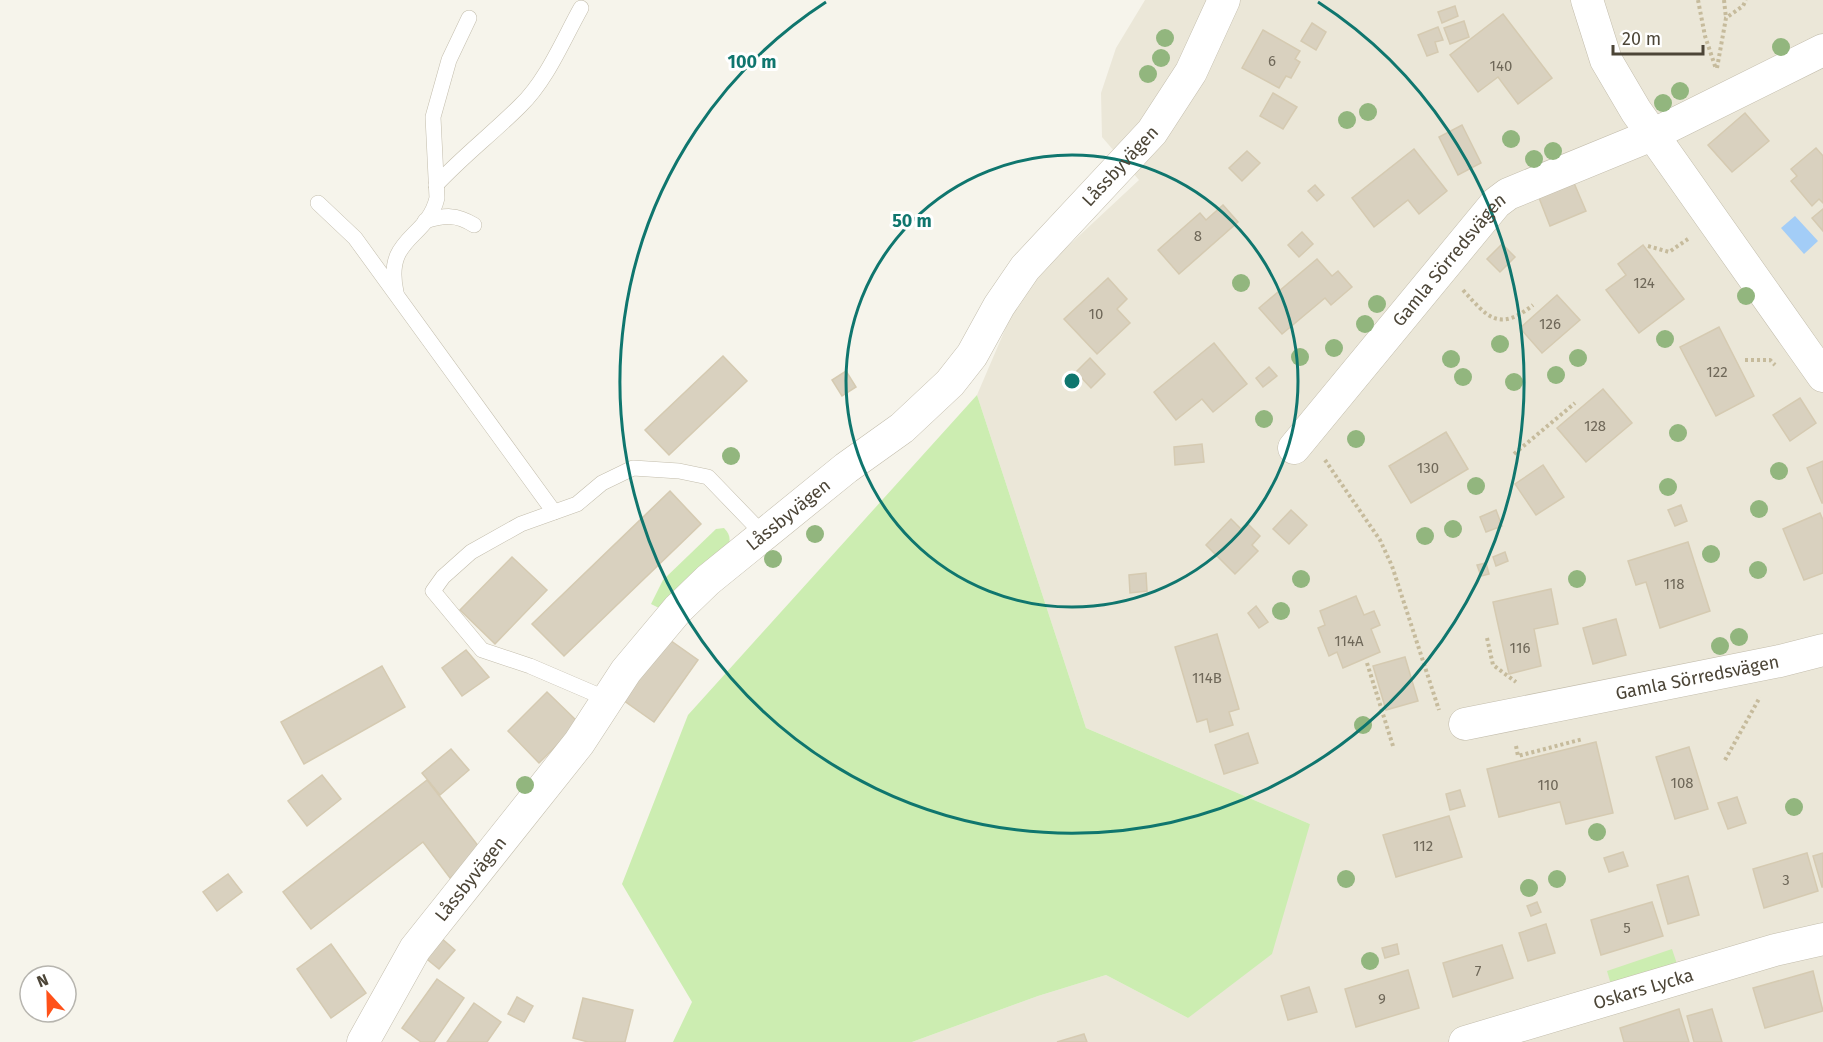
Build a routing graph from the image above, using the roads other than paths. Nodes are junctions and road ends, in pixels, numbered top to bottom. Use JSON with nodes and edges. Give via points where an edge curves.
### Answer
{"nodes":[{"id":1,"x":1224,"y":0,"type":"edge"},
{"id":2,"x":1587,"y":0,"type":"edge"},
{"id":3,"x":581,"y":8,"type":"dead end"},
{"id":4,"x":469,"y":18,"type":"dead end"},
{"id":5,"x":1823,"y":51,"type":"edge"},
{"id":6,"x":1652,"y":135,"type":"junction"},
{"id":7,"x":436,"y":185,"type":"junction"},
{"id":8,"x":318,"y":203,"type":"dead end"},
{"id":9,"x":425,"y":221,"type":"junction"},
{"id":10,"x":474,"y":225,"type":"dead end"},
{"id":11,"x":397,"y":295,"type":"junction"},
{"id":12,"x":1823,"y":376,"type":"edge"},
{"id":13,"x":1300,"y":441,"type":"road end"},
{"id":14,"x":554,"y":512,"type":"junction"},
{"id":15,"x":763,"y":534,"type":"junction"},
{"id":16,"x":1823,"y":650,"type":"edge"},
{"id":17,"x":607,"y":699,"type":"junction"},
{"id":18,"x":1454,"y":722,"type":"road end"},
{"id":19,"x":1823,"y":939,"type":"edge"},
{"id":20,"x":363,"y":1042,"type":"edge"},
{"id":21,"x":1465,"y":1042,"type":"edge"}],
"edges":[{"from":1,"to":15,"type":"street","name":"Låssbyvägen","via":[[1191,72],[1152,132],[1039,250],[950,383],[902,428]]},
{"from":2,"to":6,"type":"street","via":[[1606,60]]},
{"from":3,"to":7,"type":"lane","via":[[522,105]]},
{"from":4,"to":7,"type":"lane","via":[[449,60],[433,117]]},
{"from":5,"to":6,"type":"street","name":"Gamla Sörredsvägen","via":[[1722,84]]},
{"from":6,"to":12,"type":"street"},
{"from":6,"to":13,"type":"street","name":"Gamla Sörredsvägen","via":[[1508,194],[1496,203]]},
{"from":7,"to":9,"type":"lane","via":[[434,210]]},
{"from":8,"to":11,"type":"lane","via":[[355,238]]},
{"from":9,"to":10,"type":"lane","via":[[445,215]]},
{"from":9,"to":11,"type":"lane","via":[[396,255],[393,268]]},
{"from":11,"to":14,"type":"lane"},
{"from":14,"to":15,"type":"lane","via":[[577,504],[602,483],[633,468],[679,471],[708,477]]},
{"from":14,"to":17,"type":"lane","via":[[521,524],[471,552],[433,591],[482,650]]},
{"from":15,"to":17,"type":"street","name":"Låssbyvägen","via":[[678,609]]},
{"from":16,"to":18,"type":"street","name":"Gamla Sörredsvägen","via":[[1539,709]]},
{"from":17,"to":20,"type":"street","name":"Låssbyvägen","via":[[579,743],[415,949]]},
{"from":19,"to":21,"type":"street","name":"Oskars Lycka"}]}
